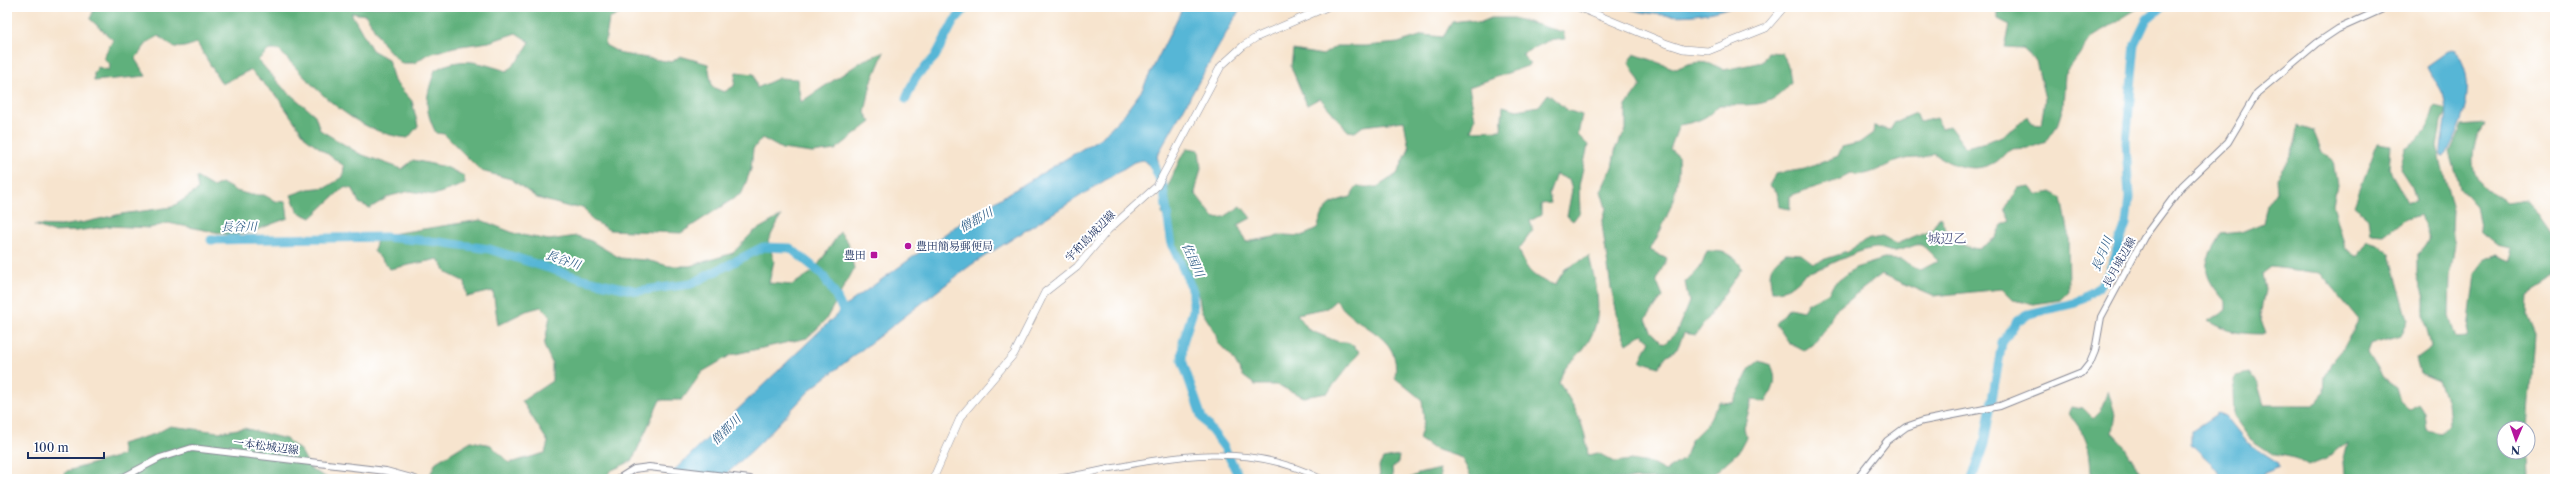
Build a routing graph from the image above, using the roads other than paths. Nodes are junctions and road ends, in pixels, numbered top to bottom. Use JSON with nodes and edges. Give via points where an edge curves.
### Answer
{"nodes":[{"id":1,"x":1327,"y":7,"type":"edge"},
{"id":2,"x":1578,"y":7,"type":"edge"},
{"id":3,"x":1784,"y":7,"type":"edge"},
{"id":4,"x":2387,"y":7,"type":"edge"},
{"id":5,"x":120,"y":479,"type":"edge"},
{"id":6,"x":415,"y":479,"type":"edge"},
{"id":7,"x":618,"y":479,"type":"edge"},
{"id":8,"x":750,"y":479,"type":"edge"},
{"id":9,"x":934,"y":479,"type":"edge"},
{"id":10,"x":1055,"y":479,"type":"edge"},
{"id":11,"x":1322,"y":479,"type":"edge"},
{"id":12,"x":1857,"y":479,"type":"edge"}],
"edges":[{"from":1,"to":9,"type":"main road","name":"宇和島城辺線","via":[[1257,37],[1231,56],[1211,83],[1160,180],[1149,195],[1108,230],[1077,267],[1045,292],[1014,354],[961,416]]},
{"from":2,"to":3,"type":"main road","via":[[1665,43],[1683,49],[1708,51],[1766,28]]},
{"from":4,"to":12,"type":"main road","name":"長月城辺線","via":[[2338,29],[2317,43],[2257,93],[2228,142],[2182,186],[2144,237],[2101,317],[2095,351],[2086,369],[2071,379],[2000,406],[1923,420],[1906,427],[1887,441]]},
{"from":5,"to":6,"type":"main road","name":"一本松城辺線","via":[[160,458],[192,448],[386,471]]},
{"from":7,"to":8,"type":"main road","via":[[634,470],[649,467]]},
{"from":10,"to":11,"type":"street","via":[[1144,463],[1220,454],[1263,458],[1289,465]]}]}
